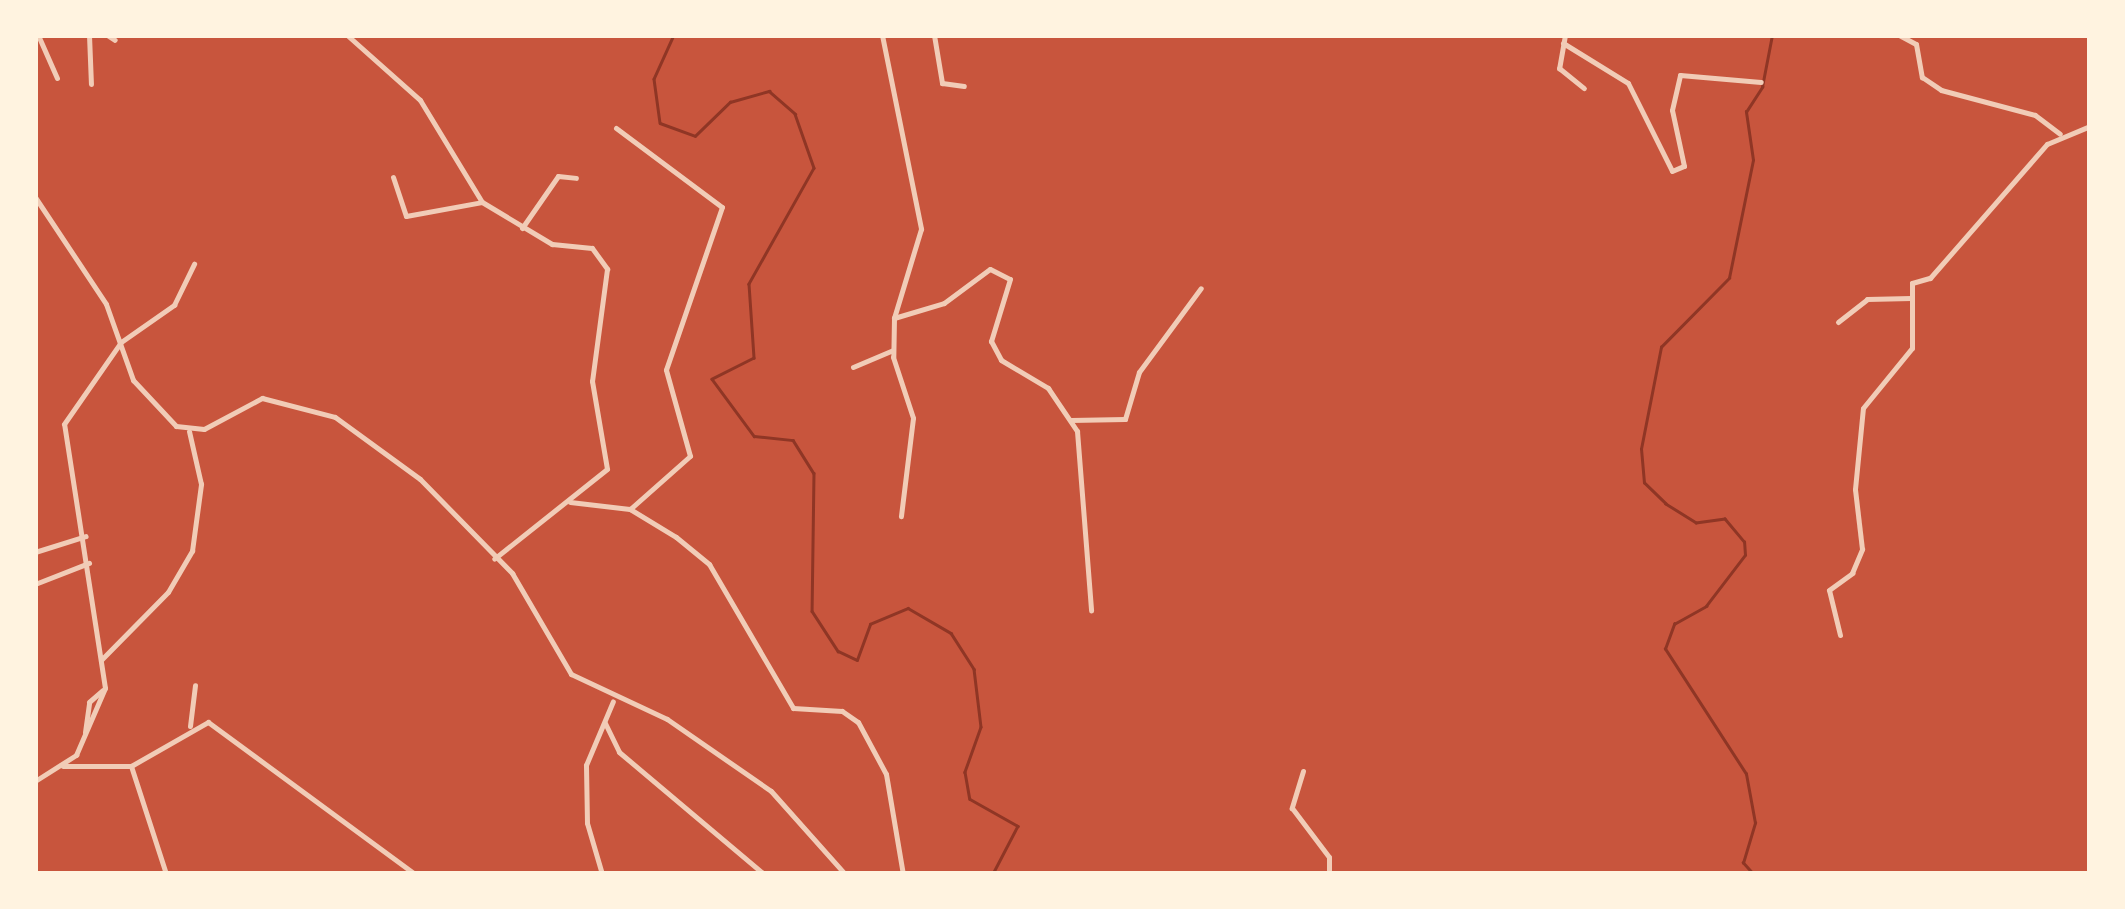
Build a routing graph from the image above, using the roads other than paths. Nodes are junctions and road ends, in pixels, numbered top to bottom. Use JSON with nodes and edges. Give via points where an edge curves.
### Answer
{"nodes":[{"id":1,"x":38,"y":35,"type":"edge"},
{"id":2,"x":89,"y":35,"type":"edge"},
{"id":3,"x":107,"y":35,"type":"edge"},
{"id":4,"x":347,"y":35,"type":"edge"},
{"id":5,"x":882,"y":35,"type":"edge"},
{"id":6,"x":934,"y":35,"type":"edge"},
{"id":7,"x":1900,"y":35,"type":"edge"},
{"id":8,"x":1564,"y":39,"type":"edge"},
{"id":9,"x":116,"y":40,"type":"dead end"},
{"id":10,"x":56,"y":78,"type":"dead end"},
{"id":11,"x":1760,"y":82,"type":"dead end"},
{"id":12,"x":90,"y":84,"type":"dead end"},
{"id":13,"x":964,"y":86,"type":"dead end"},
{"id":14,"x":1584,"y":88,"type":"dead end"},
{"id":15,"x":2090,"y":126,"type":"edge"},
{"id":16,"x":616,"y":128,"type":"dead end"},
{"id":17,"x":2060,"y":134,"type":"junction"},
{"id":18,"x":394,"y":177,"type":"dead end"},
{"id":19,"x":576,"y":178,"type":"dead end"},
{"id":20,"x":35,"y":197,"type":"edge"},
{"id":21,"x":482,"y":202,"type":"junction"},
{"id":22,"x":522,"y":228,"type":"junction"},
{"id":23,"x":194,"y":264,"type":"dead end"},
{"id":24,"x":1200,"y":288,"type":"dead end"},
{"id":25,"x":1910,"y":298,"type":"junction"},
{"id":26,"x":894,"y":318,"type":"junction"},
{"id":27,"x":1838,"y":322,"type":"dead end"},
{"id":28,"x":121,"y":342,"type":"junction"},
{"id":29,"x":893,"y":350,"type":"junction"},
{"id":30,"x":853,"y":367,"type":"dead end"},
{"id":31,"x":1071,"y":420,"type":"junction"},
{"id":32,"x":188,"y":431,"type":"junction"},
{"id":33,"x":567,"y":502,"type":"junction"},
{"id":34,"x":630,"y":508,"type":"junction"},
{"id":35,"x":901,"y":516,"type":"dead end"},
{"id":36,"x":86,"y":536,"type":"junction"},
{"id":37,"x":35,"y":552,"type":"edge"},
{"id":38,"x":494,"y":559,"type":"junction"},
{"id":39,"x":90,"y":563,"type":"junction"},
{"id":40,"x":35,"y":584,"type":"edge"},
{"id":41,"x":1091,"y":610,"type":"dead end"},
{"id":42,"x":1840,"y":635,"type":"dead end"},
{"id":43,"x":102,"y":659,"type":"junction"},
{"id":44,"x":195,"y":685,"type":"dead end"},
{"id":45,"x":106,"y":688,"type":"junction"},
{"id":46,"x":613,"y":701,"type":"junction"},
{"id":47,"x":605,"y":723,"type":"junction"},
{"id":48,"x":190,"y":726,"type":"junction"},
{"id":49,"x":85,"y":736,"type":"junction"},
{"id":50,"x":63,"y":766,"type":"junction"},
{"id":51,"x":131,"y":766,"type":"junction"},
{"id":52,"x":1303,"y":771,"type":"dead end"},
{"id":53,"x":35,"y":781,"type":"edge"},
{"id":54,"x":166,"y":874,"type":"edge"},
{"id":55,"x":415,"y":874,"type":"edge"},
{"id":56,"x":602,"y":874,"type":"edge"},
{"id":57,"x":764,"y":874,"type":"edge"},
{"id":58,"x":845,"y":874,"type":"edge"},
{"id":59,"x":903,"y":874,"type":"edge"},
{"id":60,"x":1329,"y":874,"type":"edge"}],
"edges":[{"from":1,"to":10,"type":"street"},
{"from":2,"to":12,"type":"street"},
{"from":3,"to":9,"type":"street"},
{"from":4,"to":21,"type":"street","via":[[420,100]]},
{"from":5,"to":26,"type":"street","via":[[921,229]]},
{"from":6,"to":13,"type":"street","via":[[942,83]]},
{"from":7,"to":17,"type":"street","via":[[1916,44],[1921,74],[1941,90],[2035,115]]},
{"from":8,"to":11,"type":"street","via":[[1628,83],[1672,171],[1684,166],[1672,110],[1680,76]]},
{"from":8,"to":14,"type":"street","via":[[1559,68]]},
{"from":15,"to":17,"type":"street"},
{"from":16,"to":34,"type":"street","via":[[722,206],[666,370],[690,456]]},
{"from":17,"to":25,"type":"street","via":[[1930,278],[1913,282]]},
{"from":18,"to":21,"type":"street","via":[[406,216]]},
{"from":19,"to":22,"type":"street","via":[[558,176]]},
{"from":20,"to":28,"type":"street"},
{"from":21,"to":22,"type":"street"},
{"from":22,"to":33,"type":"street","via":[[552,244],[592,248],[608,269],[592,381],[610,458],[600,478]]},
{"from":23,"to":28,"type":"street","via":[[164,316]]},
{"from":24,"to":31,"type":"street","via":[[1137,376],[1125,418]]},
{"from":25,"to":27,"type":"street","via":[[1867,298]]},
{"from":25,"to":42,"type":"street","via":[[1912,348],[1862,408],[1862,549],[1852,573],[1829,590]]},
{"from":26,"to":29,"type":"street"},
{"from":26,"to":31,"type":"street","via":[[944,303],[987,270],[1002,272],[1012,284],[994,319],[994,349],[1040,380]]},
{"from":28,"to":32,"type":"street","via":[[139,390]]},
{"from":28,"to":36,"type":"street","via":[[64,424]]},
{"from":29,"to":30,"type":"street"},
{"from":29,"to":35,"type":"street","via":[[913,418]]},
{"from":31,"to":41,"type":"street"},
{"from":32,"to":38,"type":"street","via":[[262,398],[332,416],[420,480]]},
{"from":32,"to":43,"type":"street","via":[[201,484],[192,551],[168,592]]},
{"from":33,"to":34,"type":"street"},
{"from":33,"to":38,"type":"street"},
{"from":34,"to":59,"type":"street","via":[[709,564],[793,708],[842,711],[874,742]]},
{"from":36,"to":37,"type":"street"},
{"from":36,"to":39,"type":"street"},
{"from":38,"to":46,"type":"street","via":[[517,580],[567,670]]},
{"from":39,"to":40,"type":"street"},
{"from":39,"to":43,"type":"street"},
{"from":43,"to":45,"type":"street"},
{"from":44,"to":48,"type":"street"},
{"from":45,"to":49,"type":"street"},
{"from":45,"to":49,"type":"street","via":[[89,702]]},
{"from":46,"to":47,"type":"street"},
{"from":46,"to":58,"type":"street","via":[[666,719],[772,791]]},
{"from":47,"to":56,"type":"street","via":[[589,750],[584,806]]},
{"from":47,"to":57,"type":"street","via":[[619,752]]},
{"from":48,"to":51,"type":"street"},
{"from":48,"to":55,"type":"street","via":[[218,727]]},
{"from":49,"to":50,"type":"street"},
{"from":50,"to":51,"type":"street"},
{"from":50,"to":53,"type":"street"},
{"from":51,"to":54,"type":"street"},
{"from":52,"to":60,"type":"street","via":[[1292,808],[1328,857]]}]}
